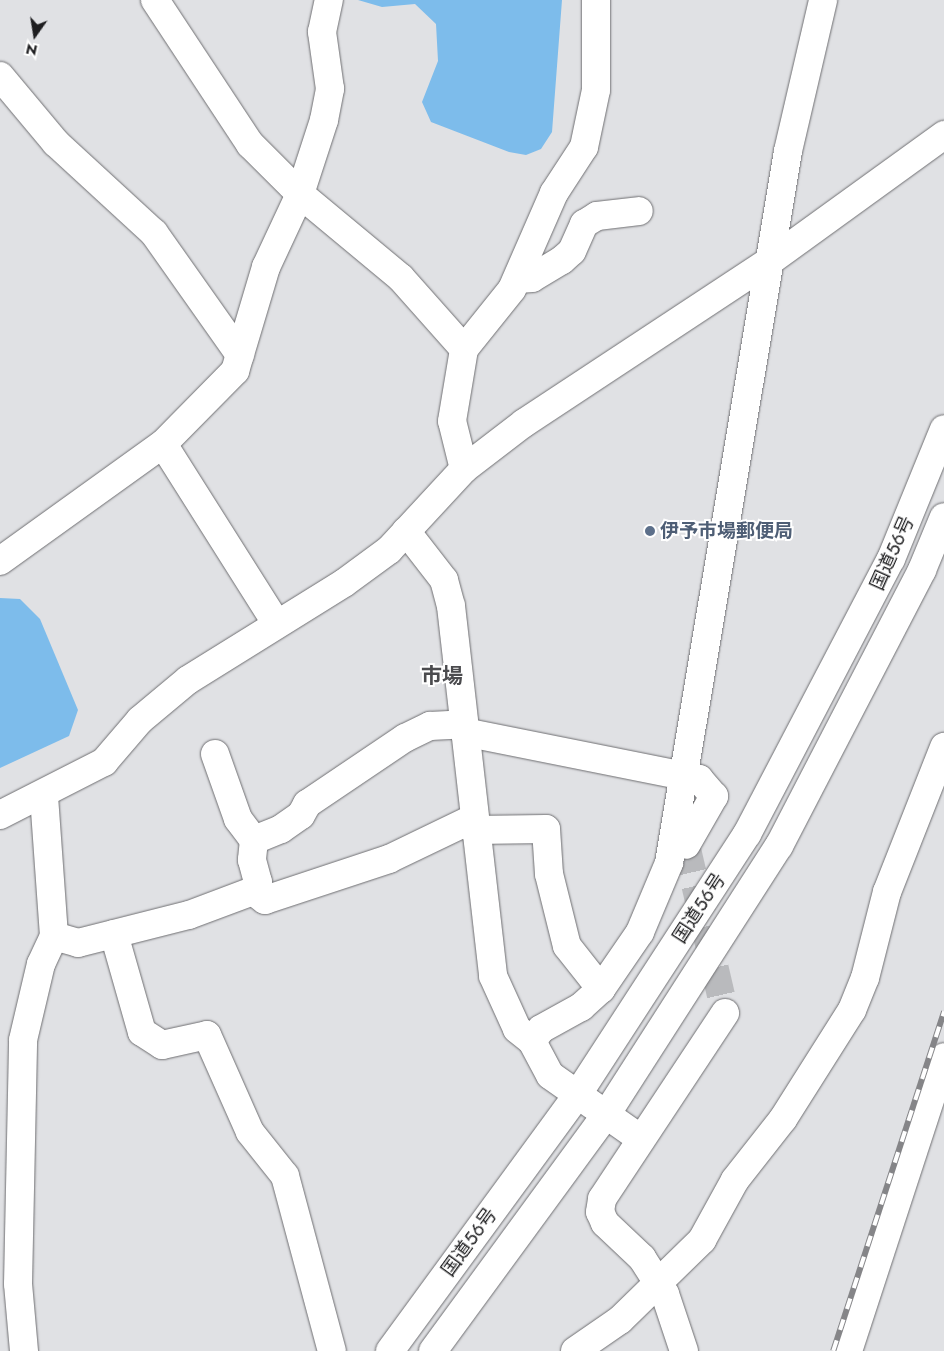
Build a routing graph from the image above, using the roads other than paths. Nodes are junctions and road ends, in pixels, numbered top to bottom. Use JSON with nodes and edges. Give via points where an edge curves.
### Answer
{"nodes":[{"id":1,"x":155,"y":0,"type":"edge"},
{"id":2,"x":328,"y":0,"type":"edge"},
{"id":3,"x":596,"y":0,"type":"edge"},
{"id":4,"x":824,"y":0,"type":"edge"},
{"id":5,"x":0,"y":76,"type":"edge"},
{"id":6,"x":944,"y":135,"type":"edge"},
{"id":7,"x":300,"y":194,"type":"junction"},
{"id":8,"x":639,"y":211,"type":"dead end"},
{"id":9,"x":770,"y":261,"type":"junction"},
{"id":10,"x":518,"y":279,"type":"junction"},
{"id":11,"x":464,"y":349,"type":"junction"},
{"id":12,"x":240,"y":355,"type":"junction"},
{"id":13,"x":944,"y":429,"type":"edge"},
{"id":14,"x":164,"y":444,"type":"junction"},
{"id":15,"x":464,"y":469,"type":"junction"},
{"id":16,"x":944,"y":517,"type":"edge"},
{"id":17,"x":406,"y":531,"type":"junction"},
{"id":18,"x":0,"y":561,"type":"edge"},
{"id":19,"x":276,"y":623,"type":"junction"},
{"id":20,"x":464,"y":728,"type":"junction"},
{"id":21,"x":944,"y":748,"type":"edge"},
{"id":22,"x":215,"y":754,"type":"dead end"},
{"id":23,"x":685,"y":772,"type":"junction"},
{"id":24,"x":44,"y":795,"type":"junction"},
{"id":25,"x":0,"y":815,"type":"edge"},
{"id":26,"x":473,"y":825,"type":"junction"},
{"id":27,"x":254,"y":840,"type":"junction"},
{"id":28,"x":686,"y":845,"type":"tunnel mouth"},
{"id":29,"x":253,"y":891,"type":"junction"},
{"id":30,"x":114,"y":934,"type":"junction"},
{"id":31,"x":54,"y":936,"type":"junction"},
{"id":32,"x":601,"y":989,"type":"junction"},
{"id":33,"x":725,"y":1013,"type":"dead end"},
{"id":34,"x":532,"y":1041,"type":"junction"},
{"id":35,"x":944,"y":1057,"type":"edge"},
{"id":36,"x":578,"y":1094,"type":"junction"},
{"id":37,"x":606,"y":1115,"type":"junction"},
{"id":38,"x":641,"y":1139,"type":"junction"},
{"id":39,"x":656,"y":1280,"type":"junction"},
{"id":40,"x":854,"y":1349,"type":"edge"},
{"id":41,"x":24,"y":1351,"type":"edge"},
{"id":42,"x":332,"y":1351,"type":"edge"},
{"id":43,"x":390,"y":1351,"type":"edge"},
{"id":44,"x":433,"y":1351,"type":"edge"},
{"id":45,"x":575,"y":1351,"type":"edge"},
{"id":46,"x":684,"y":1351,"type":"edge"}],
"edges":[{"from":1,"to":7,"type":"main road","via":[[250,144]]},
{"from":2,"to":7,"type":"main road","via":[[322,32],[330,89]]},
{"from":3,"to":10,"type":"main road","via":[[596,90],[584,147],[554,193]]},
{"from":4,"to":9,"type":"main road","via":[[788,151]]},
{"from":5,"to":12,"type":"main road","via":[[56,143],[154,233]]},
{"from":6,"to":9,"type":"main road"},
{"from":7,"to":11,"type":"main road","via":[[401,278]]},
{"from":7,"to":12,"type":"main road","via":[[266,267]]},
{"from":8,"to":10,"type":"main road","via":[[597,216],[584,224],[572,251],[562,260],[532,278]]},
{"from":9,"to":15,"type":"main road","via":[[524,423]]},
{"from":9,"to":23,"type":"main road"},
{"from":10,"to":11,"type":"main road"},
{"from":11,"to":15,"type":"main road","via":[[452,421]]},
{"from":12,"to":14,"type":"main road","via":[[227,384]]},
{"from":13,"to":36,"type":"main road","name":"国道56号","via":[[892,560],[747,834]]},
{"from":14,"to":18,"type":"main road"},
{"from":14,"to":19,"type":"main road"},
{"from":15,"to":17,"type":"main road"},
{"from":16,"to":37,"type":"main road","name":"国道56号","via":[[922,570],[779,846]]},
{"from":17,"to":19,"type":"main road","via":[[344,584]]},
{"from":17,"to":20,"type":"main road","via":[[444,580]]},
{"from":19,"to":24,"type":"main road","via":[[155,705],[104,762]]},
{"from":20,"to":23,"type":"main road"},
{"from":20,"to":26,"type":"main road"},
{"from":20,"to":27,"type":"main road","via":[[430,726],[405,738],[307,804],[301,814],[281,829]]},
{"from":21,"to":39,"type":"main road","via":[[887,892],[865,978],[852,1010],[782,1119],[735,1180],[702,1240]]},
{"from":22,"to":27,"type":"main road","via":[[238,819]]},
{"from":23,"to":28,"type":"main road","via":[[710,786],[714,796]]},
{"from":23,"to":32,"type":"main road","via":[[668,863],[653,905]]},
{"from":24,"to":25,"type":"main road"},
{"from":24,"to":31,"type":"main road"},
{"from":26,"to":29,"type":"main road","via":[[388,859],[265,900]]},
{"from":26,"to":32,"type":"main road","via":[[546,829],[550,874],[568,946]]},
{"from":26,"to":34,"type":"main road","via":[[493,976],[516,1029]]},
{"from":27,"to":29,"type":"main road","via":[[252,860],[258,882]]},
{"from":29,"to":30,"type":"main road","via":[[188,915]]},
{"from":30,"to":31,"type":"main road","via":[[78,943]]},
{"from":30,"to":42,"type":"main road","via":[[142,1032],[162,1045],[207,1035],[250,1132],[285,1176]]},
{"from":31,"to":41,"type":"main road","via":[[41,964],[23,1040],[18,1284]]},
{"from":32,"to":34,"type":"main road","via":[[581,1007],[541,1029]]},
{"from":33,"to":38,"type":"main road"},
{"from":34,"to":36,"type":"main road","via":[[550,1075]]},
{"from":35,"to":40,"type":"main road"},
{"from":36,"to":37,"type":"main road"},
{"from":36,"to":43,"type":"main road","name":"国道56号"},
{"from":37,"to":38,"type":"main road"},
{"from":37,"to":44,"type":"main road","name":"国道56号"},
{"from":38,"to":39,"type":"main road","via":[[602,1199],[600,1212]]},
{"from":39,"to":45,"type":"main road","via":[[620,1320]]},
{"from":39,"to":46,"type":"main road"}]}
